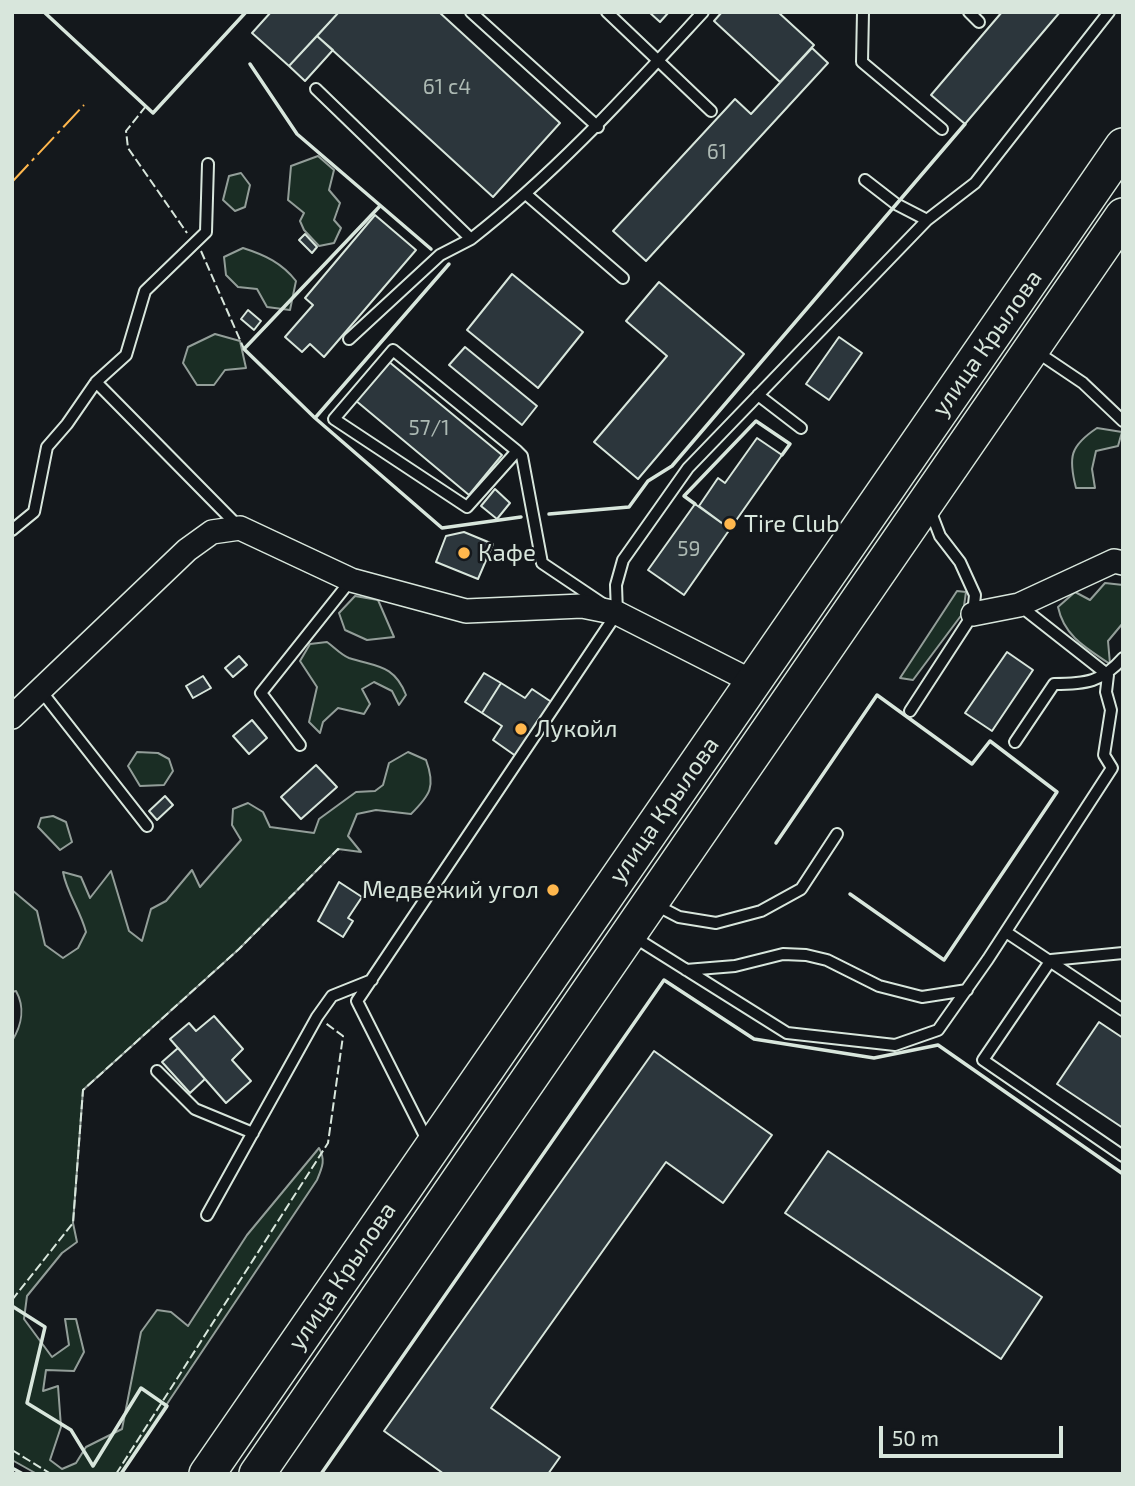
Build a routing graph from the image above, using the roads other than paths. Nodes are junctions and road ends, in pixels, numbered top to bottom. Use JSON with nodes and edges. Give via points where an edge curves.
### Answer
{"nodes":[{"id":1,"x":471,"y":12,"type":"edge"},
{"id":2,"x":607,"y":12,"type":"edge"},
{"id":3,"x":703,"y":12,"type":"edge"},
{"id":4,"x":863,"y":12,"type":"edge"},
{"id":5,"x":969,"y":12,"type":"edge"},
{"id":6,"x":1109,"y":12,"type":"edge"},
{"id":7,"x":979,"y":22,"type":"dead end"},
{"id":8,"x":658,"y":61,"type":"junction"},
{"id":9,"x":316,"y":89,"type":"dead end"},
{"id":10,"x":712,"y":111,"type":"dead end"},
{"id":11,"x":598,"y":127,"type":"junction"},
{"id":12,"x":942,"y":129,"type":"dead end"},
{"id":13,"x":1123,"y":146,"type":"edge"},
{"id":14,"x":208,"y":164,"type":"dead end"},
{"id":15,"x":865,"y":180,"type":"dead end"},
{"id":16,"x":527,"y":195,"type":"junction"},
{"id":17,"x":1123,"y":216,"type":"edge"},
{"id":18,"x":927,"y":220,"type":"junction"},
{"id":19,"x":471,"y":239,"type":"junction"},
{"id":20,"x":623,"y":278,"type":"dead end"},
{"id":21,"x":349,"y":339,"type":"dead end"},
{"id":22,"x":1032,"y":348,"type":"junction"},
{"id":23,"x":96,"y":383,"type":"junction"},
{"id":24,"x":758,"y":395,"type":"junction"},
{"id":25,"x":1123,"y":421,"type":"edge"},
{"id":26,"x":801,"y":428,"type":"dead end"},
{"id":27,"x":517,"y":451,"type":"junction"},
{"id":28,"x":926,"y":501,"type":"junction"},
{"id":29,"x":240,"y":528,"type":"junction"},
{"id":30,"x":12,"y":530,"type":"edge"},
{"id":31,"x":1123,"y":563,"type":"edge"},
{"id":32,"x":351,"y":580,"type":"junction"},
{"id":33,"x":1019,"y":605,"type":"junction"},
{"id":34,"x":617,"y":613,"type":"junction"},
{"id":35,"x":973,"y":614,"type":"junction"},
{"id":36,"x":1123,"y":658,"type":"edge"},
{"id":37,"x":1108,"y":674,"type":"junction"},
{"id":38,"x":753,"y":682,"type":"junction"},
{"id":39,"x":42,"y":692,"type":"junction"},
{"id":40,"x":910,"y":711,"type":"dead end"},
{"id":41,"x":12,"y":717,"type":"edge"},
{"id":42,"x":1015,"y":742,"type":"dead end"},
{"id":43,"x":300,"y":745,"type":"dead end"},
{"id":44,"x":147,"y":826,"type":"dead end"},
{"id":45,"x":838,"y":834,"type":"dead end"},
{"id":46,"x":651,"y":903,"type":"junction"},
{"id":47,"x":1006,"y":932,"type":"junction"},
{"id":48,"x":629,"y":934,"type":"junction"},
{"id":49,"x":1123,"y":953,"type":"edge"},
{"id":50,"x":1051,"y":960,"type":"junction"},
{"id":51,"x":686,"y":970,"type":"junction"},
{"id":52,"x":372,"y":979,"type":"junction"},
{"id":53,"x":967,"y":990,"type":"junction"},
{"id":54,"x":1123,"y":1010,"type":"edge"},
{"id":55,"x":157,"y":1072,"type":"dead end"},
{"id":56,"x":253,"y":1133,"type":"junction"},
{"id":57,"x":430,"y":1146,"type":"junction"},
{"id":58,"x":1123,"y":1156,"type":"edge"},
{"id":59,"x":207,"y":1214,"type":"dead end"},
{"id":60,"x":207,"y":1474,"type":"edge"},
{"id":61,"x":257,"y":1474,"type":"edge"}],
"edges":[{"from":1,"to":11,"type":"lane"},
{"from":2,"to":8,"type":"lane"},
{"from":3,"to":8,"type":"lane"},
{"from":4,"to":12,"type":"lane","via":[[862,62]]},
{"from":5,"to":7,"type":"lane"},
{"from":6,"to":18,"type":"lane","via":[[975,183]]},
{"from":8,"to":10,"type":"lane"},
{"from":8,"to":11,"type":"lane"},
{"from":9,"to":19,"type":"lane"},
{"from":11,"to":16,"type":"lane"},
{"from":13,"to":38,"type":"main road","name":"улица Крылова"},
{"from":14,"to":23,"type":"lane","via":[[206,232],[145,291],[126,355]]},
{"from":15,"to":18,"type":"lane"},
{"from":16,"to":19,"type":"lane"},
{"from":16,"to":20,"type":"lane"},
{"from":17,"to":22,"type":"main road","name":"улица Крылова"},
{"from":18,"to":24,"type":"lane"},
{"from":19,"to":21,"type":"lane","via":[[440,256]]},
{"from":22,"to":25,"type":"lane","via":[[1083,383]]},
{"from":22,"to":28,"type":"main road","name":"улица Крылова"},
{"from":23,"to":29,"type":"lane"},
{"from":23,"to":30,"type":"lane","via":[[47,447],[34,512]]},
{"from":24,"to":26,"type":"lane"},
{"from":24,"to":34,"type":"lane","via":[[688,468],[623,560],[615,584]]},
{"from":27,"to":27,"type":"lane","via":[[393,350],[334,419],[467,507]]},
{"from":27,"to":34,"type":"lane","via":[[522,456],[542,563]]},
{"from":28,"to":35,"type":"lane","via":[[940,536],[960,562],[975,595]]},
{"from":28,"to":46,"type":"main road","name":"улица Крылова"},
{"from":29,"to":32,"type":"street"},
{"from":29,"to":39,"type":"street","via":[[212,532],[187,550]]},
{"from":31,"to":33,"type":"street","via":[[1114,561]]},
{"from":32,"to":34,"type":"street","via":[[466,611],[582,606]]},
{"from":32,"to":43,"type":"lane","via":[[261,693]]},
{"from":33,"to":35,"type":"street"},
{"from":33,"to":37,"type":"lane"},
{"from":34,"to":38,"type":"street"},
{"from":34,"to":52,"type":"lane"},
{"from":35,"to":40,"type":"lane"},
{"from":36,"to":37,"type":"lane"},
{"from":37,"to":42,"type":"lane","via":[[1080,684],[1055,684]]},
{"from":37,"to":47,"type":"lane","via":[[1111,710],[1104,755],[1112,768]]},
{"from":38,"to":57,"type":"main road","name":"улица Крылова"},
{"from":39,"to":41,"type":"street"},
{"from":39,"to":44,"type":"lane"},
{"from":45,"to":46,"type":"lane","via":[[801,889],[761,911],[716,923],[679,917]]},
{"from":46,"to":48,"type":"main road","name":"улица Крылова"},
{"from":47,"to":50,"type":"lane"},
{"from":47,"to":53,"type":"lane"},
{"from":48,"to":51,"type":"lane"},
{"from":48,"to":61,"type":"main road","name":"улица Крылова"},
{"from":49,"to":50,"type":"lane"},
{"from":50,"to":54,"type":"lane"},
{"from":50,"to":58,"type":"lane","via":[[983,1060]]},
{"from":51,"to":53,"type":"lane","via":[[735,966],[783,954],[806,955],[827,960],[879,986],[922,997]]},
{"from":51,"to":53,"type":"lane","via":[[787,1032],[895,1045],[938,1030]]},
{"from":52,"to":56,"type":"lane","via":[[332,996]]},
{"from":52,"to":57,"type":"lane","via":[[357,1001]]},
{"from":55,"to":56,"type":"lane","via":[[195,1109]]},
{"from":56,"to":59,"type":"lane"},
{"from":57,"to":60,"type":"main road","name":"улица Крылова"}]}
